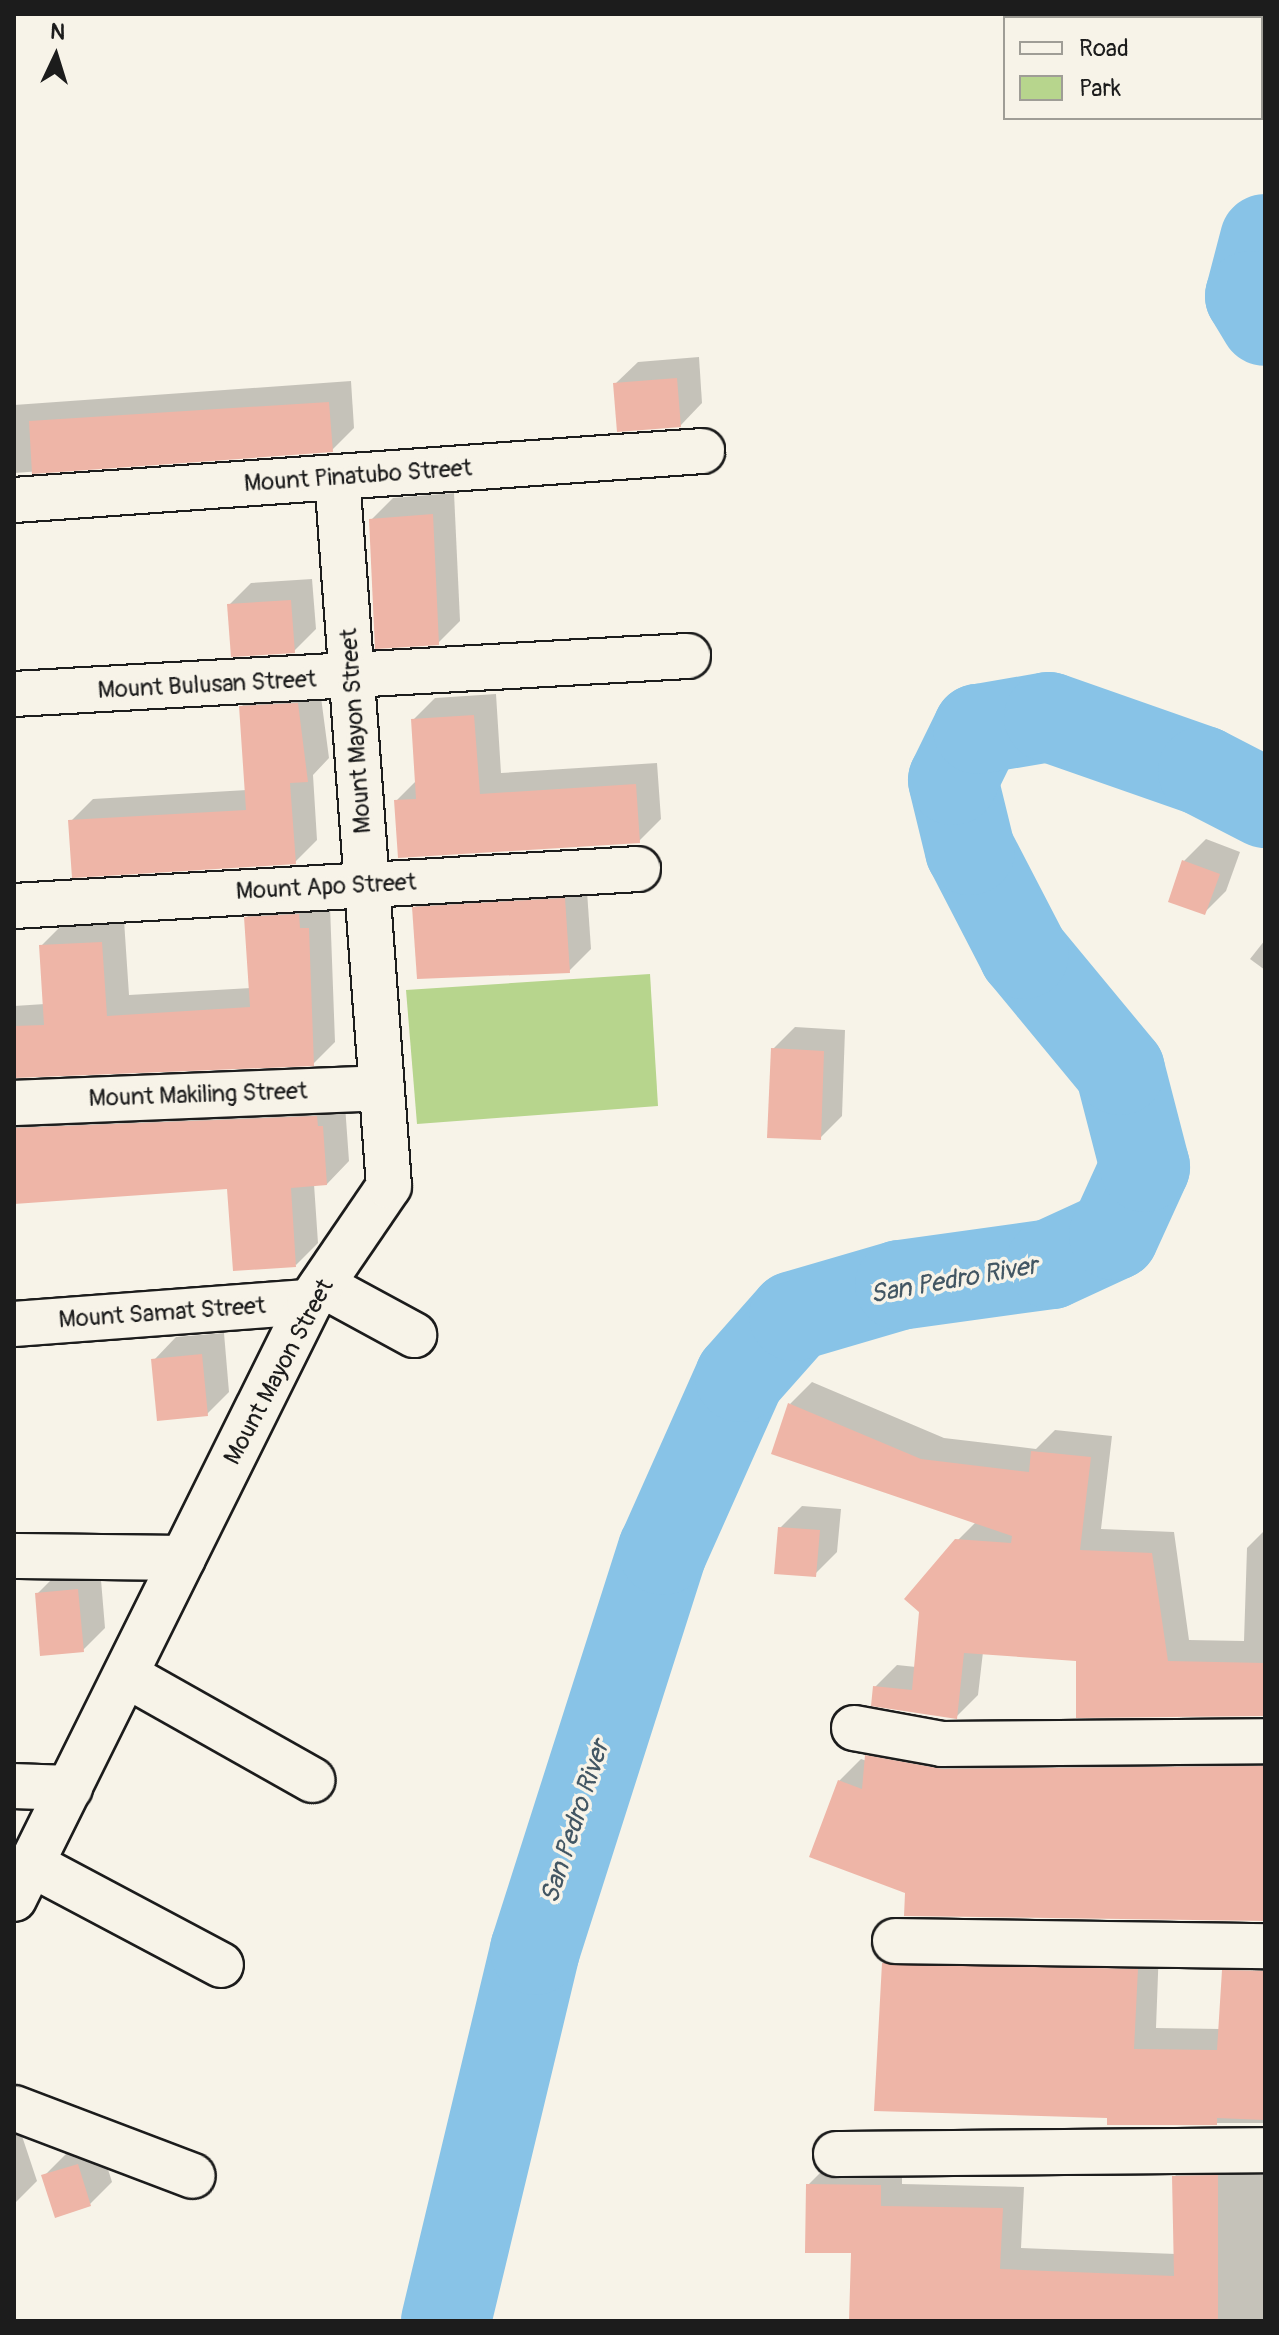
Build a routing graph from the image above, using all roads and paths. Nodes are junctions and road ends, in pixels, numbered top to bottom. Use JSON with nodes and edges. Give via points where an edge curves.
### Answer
{"nodes":[{"id":1,"x":702,"y":451,"type":"dead end"},
{"id":2,"x":337,"y":477,"type":"junction"},
{"id":3,"x":14,"y":500,"type":"edge"},
{"id":4,"x":688,"y":656,"type":"dead end"},
{"id":5,"x":352,"y":677,"type":"junction"},
{"id":6,"x":14,"y":694,"type":"edge"},
{"id":7,"x":638,"y":869,"type":"dead end"},
{"id":8,"x":367,"y":885,"type":"junction"},
{"id":9,"x":14,"y":906,"type":"edge"},
{"id":10,"x":382,"y":1088,"type":"junction"},
{"id":11,"x":14,"y":1103,"type":"edge"},
{"id":12,"x":316,"y":1293,"type":"junction"},
{"id":13,"x":14,"y":1324,"type":"edge"},
{"id":14,"x":414,"y":1335,"type":"dead end"},
{"id":15,"x":14,"y":1556,"type":"edge"},
{"id":16,"x":183,"y":1558,"type":"junction"},
{"id":17,"x":126,"y":1675,"type":"junction"},
{"id":18,"x":854,"y":1728,"type":"dead end"},
{"id":19,"x":1265,"y":1741,"type":"edge"},
{"id":20,"x":312,"y":1780,"type":"dead end"},
{"id":21,"x":14,"y":1786,"type":"edge"},
{"id":22,"x":70,"y":1788,"type":"junction"},
{"id":23,"x":23,"y":1882,"type":"edge"},
{"id":24,"x":895,"y":1941,"type":"dead end"},
{"id":25,"x":1265,"y":1946,"type":"edge"},
{"id":26,"x":221,"y":1965,"type":"dead end"},
{"id":27,"x":14,"y":2108,"type":"edge"},
{"id":28,"x":1265,"y":2150,"type":"edge"},
{"id":29,"x":836,"y":2154,"type":"dead end"},
{"id":30,"x":193,"y":2176,"type":"dead end"}],
"edges":[{"from":1,"to":2,"type":"street","name":"Mount Pinatubo Street"},
{"from":2,"to":3,"type":"street","name":"Mount Pinatubo Street"},
{"from":2,"to":5,"type":"street","name":"Mount Mayon Street"},
{"from":4,"to":5,"type":"street","name":"Mount Bulusan Street"},
{"from":5,"to":6,"type":"street","name":"Mount Bulusan Street"},
{"from":5,"to":8,"type":"street","name":"Mount Mayon Street"},
{"from":7,"to":8,"type":"street","name":"Mount Apo Street"},
{"from":8,"to":9,"type":"street","name":"Mount Apo Street"},
{"from":8,"to":10,"type":"street","name":"Mount Mayon Street"},
{"from":10,"to":11,"type":"street","name":"Mount Makiling Street"},
{"from":10,"to":12,"type":"street","name":"Mount Mayon Street","via":[[389,1186]]},
{"from":12,"to":13,"type":"street","name":"Mount Samat Street"},
{"from":12,"to":14,"type":"street"},
{"from":12,"to":16,"type":"street","name":"Mount Mayon Street"},
{"from":15,"to":16,"type":"street"},
{"from":16,"to":17,"type":"street","name":"Mount Mayon Street"},
{"from":17,"to":20,"type":"street"},
{"from":17,"to":22,"type":"street","name":"Mount Mayon Street"},
{"from":18,"to":19,"type":"street","via":[[942,1744]]},
{"from":21,"to":22,"type":"street"},
{"from":22,"to":23,"type":"street","name":"Mount Mayon Street"},
{"from":23,"to":26,"type":"street"},
{"from":24,"to":25,"type":"street"},
{"from":27,"to":30,"type":"street"},
{"from":28,"to":29,"type":"street"}]}
